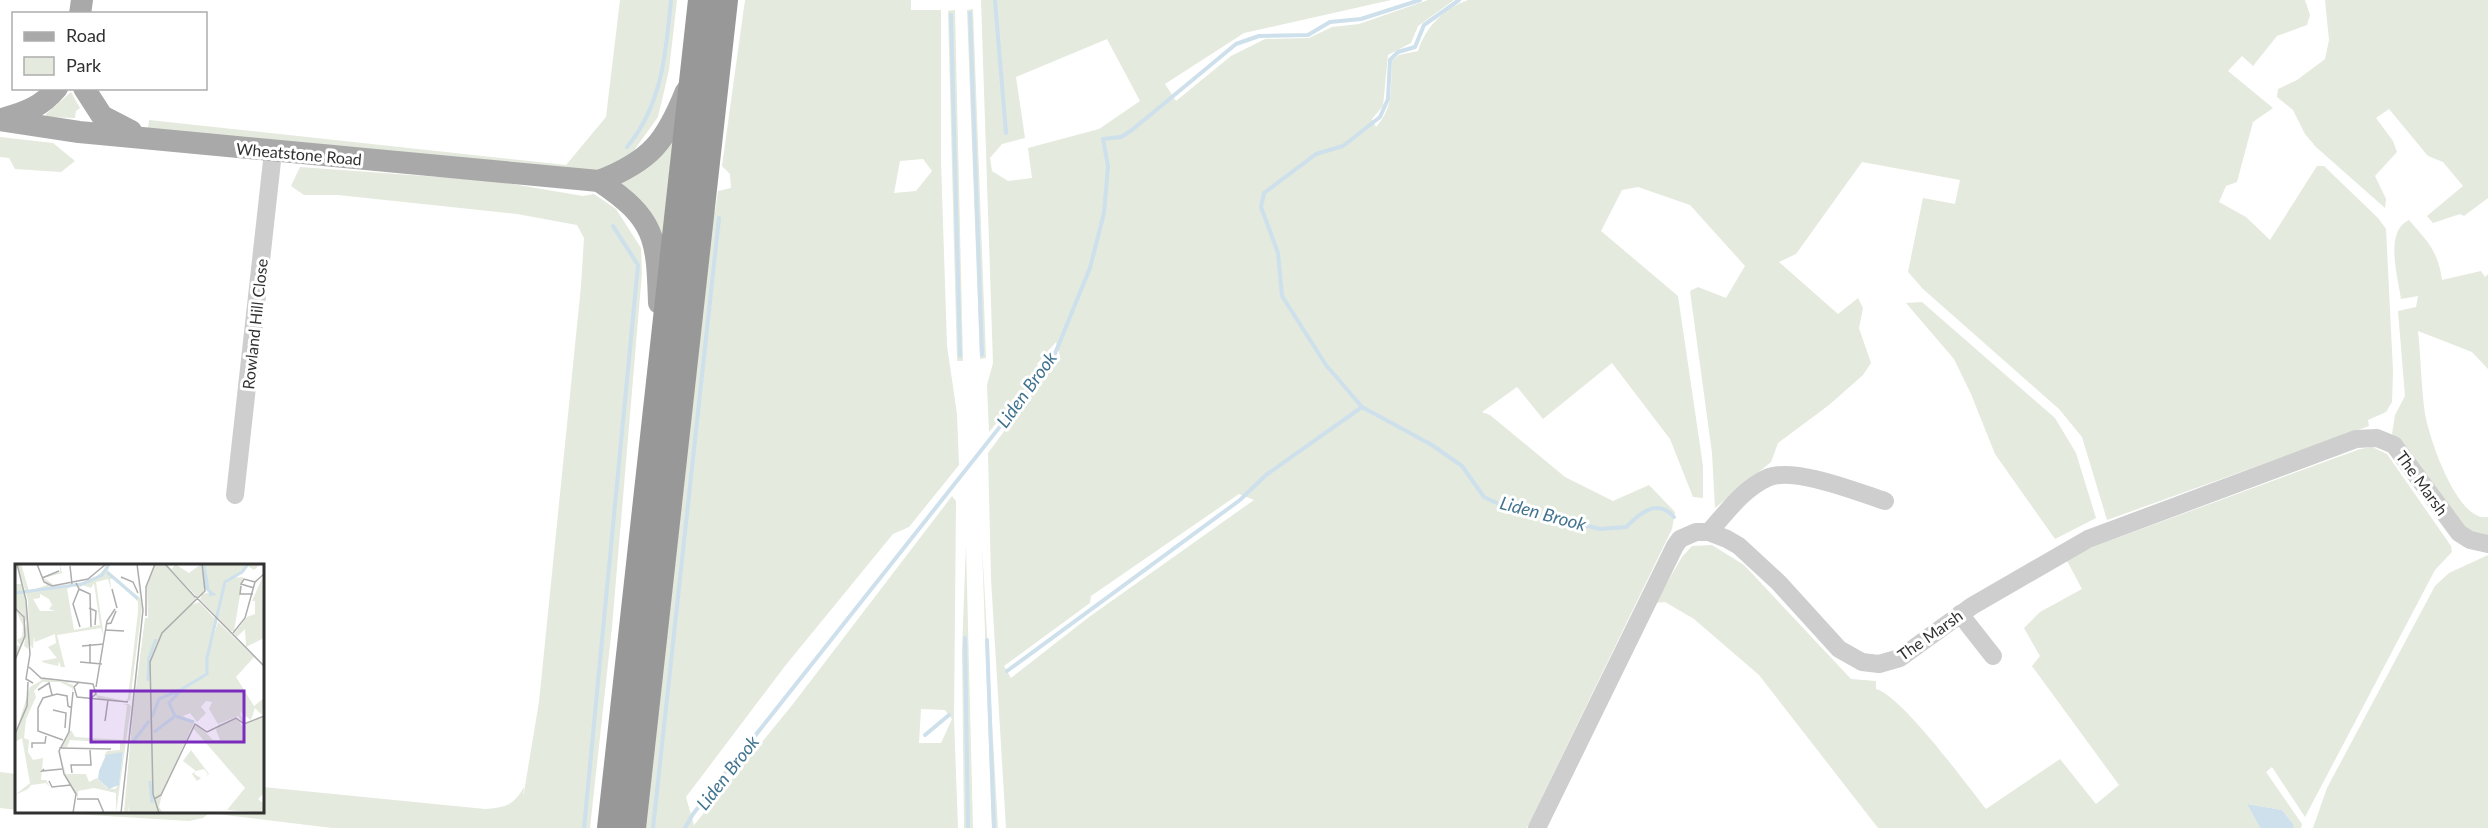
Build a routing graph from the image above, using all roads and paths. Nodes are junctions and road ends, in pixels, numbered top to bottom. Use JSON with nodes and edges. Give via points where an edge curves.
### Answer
{"nodes":[{"id":1,"x":702,"y":0,"type":"edge"},
{"id":2,"x":725,"y":0,"type":"edge"},
{"id":3,"x":694,"y":73,"type":"junction"},
{"id":4,"x":55,"y":90,"type":"edge"},
{"id":5,"x":85,"y":90,"type":"edge"},
{"id":6,"x":0,"y":119,"type":"edge"},
{"id":7,"x":150,"y":138,"type":"junction"},
{"id":8,"x":273,"y":152,"type":"junction"},
{"id":9,"x":599,"y":181,"type":"junction"},
{"id":10,"x":661,"y":362,"type":"junction"},
{"id":11,"x":236,"y":495,"type":"dead end"},
{"id":12,"x":1885,"y":501,"type":"dead end"},
{"id":13,"x":1709,"y":532,"type":"junction"},
{"id":14,"x":2479,"y":542,"type":"edge"},
{"id":15,"x":1960,"y":614,"type":"junction"},
{"id":16,"x":1993,"y":656,"type":"dead end"},
{"id":17,"x":610,"y":828,"type":"edge"},
{"id":18,"x":633,"y":828,"type":"edge"},
{"id":19,"x":1538,"y":828,"type":"edge"}],
"edges":[{"from":1,"to":3,"type":"highway"},
{"from":2,"to":18,"type":"highway"},
{"from":3,"to":9,"type":"main road","via":[[673,124],[656,147],[633,166]]},
{"from":3,"to":10,"type":"highway"},
{"from":4,"to":6,"type":"main road","via":[[33,109]]},
{"from":5,"to":7,"type":"main road","via":[[102,116]]},
{"from":6,"to":7,"type":"main road","name":"Wheatstone Road"},
{"from":7,"to":8,"type":"main road","name":"Wheatstone Road"},
{"from":8,"to":9,"type":"main road","name":"Wheatstone Road"},
{"from":8,"to":11,"type":"street","name":"Rowland Hill Close"},
{"from":9,"to":10,"type":"main road","via":[[635,209],[654,241],[658,254]]},
{"from":10,"to":17,"type":"highway"},
{"from":12,"to":13,"type":"street","via":[[1797,476],[1777,475],[1749,489]]},
{"from":13,"to":15,"type":"street","name":"The Marsh","via":[[1739,546],[1779,583],[1828,639],[1862,662],[1879,664],[1900,658]]},
{"from":13,"to":19,"type":"street","via":[[1689,533],[1675,546]]},
{"from":14,"to":15,"type":"street","name":"The Marsh","via":[[2453,526],[2394,444],[2377,438],[2356,439],[2088,539]]},
{"from":15,"to":16,"type":"street"}]}
